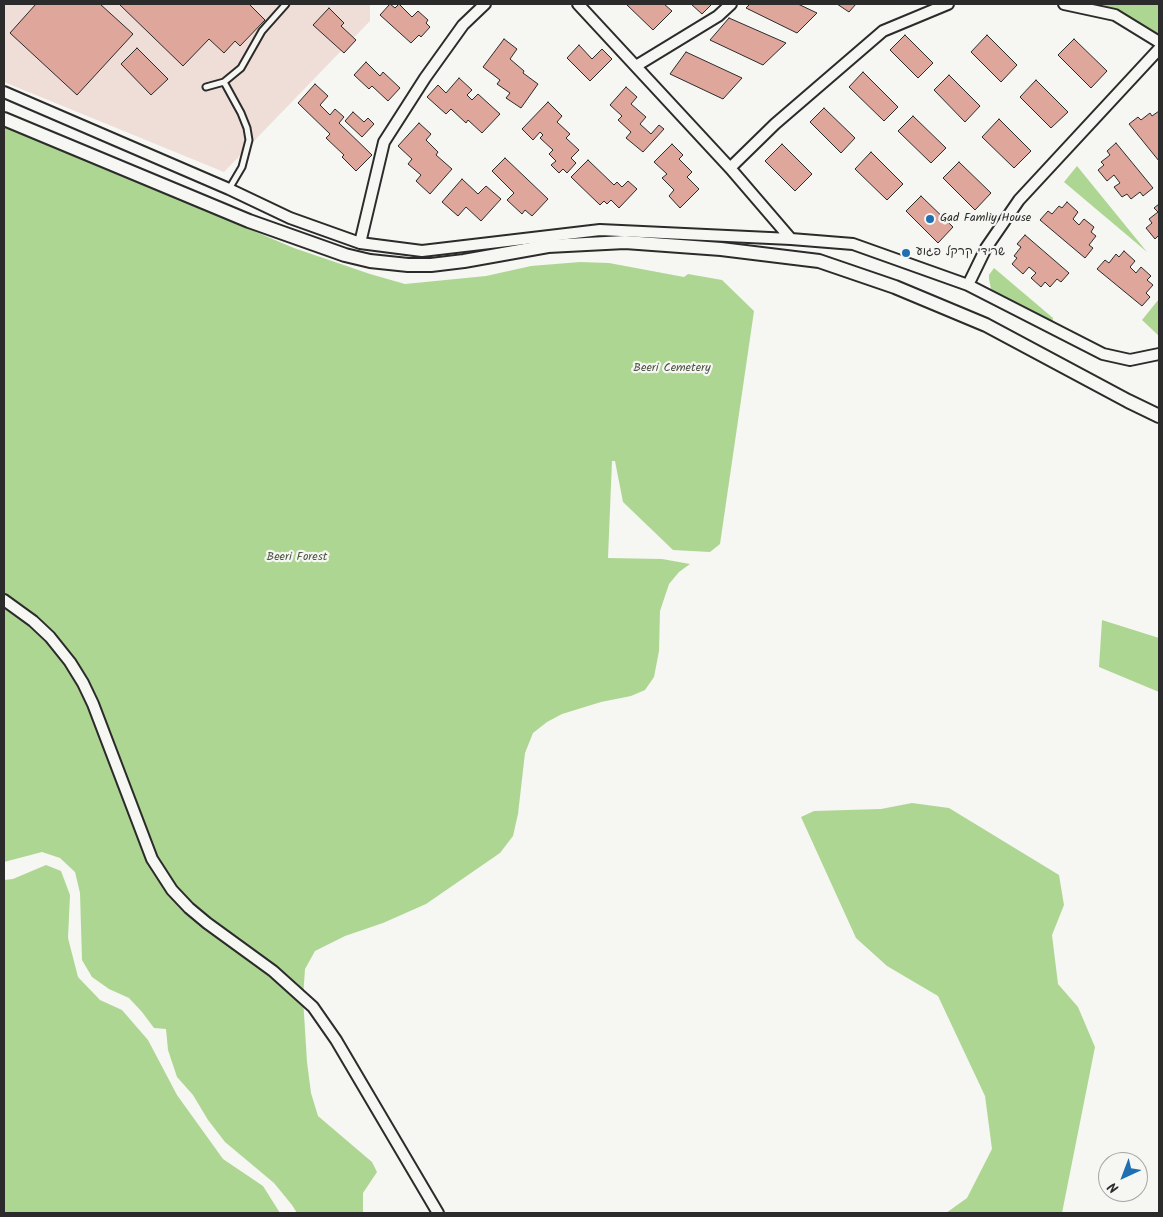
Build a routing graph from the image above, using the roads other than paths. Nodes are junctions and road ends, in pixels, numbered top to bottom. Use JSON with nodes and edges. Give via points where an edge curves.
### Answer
{"nodes":[{"id":1,"x":286,"y":4,"type":"edge"},
{"id":2,"x":485,"y":4,"type":"edge"},
{"id":3,"x":578,"y":4,"type":"edge"},
{"id":4,"x":731,"y":4,"type":"edge"},
{"id":5,"x":948,"y":4,"type":"edge"},
{"id":6,"x":1064,"y":4,"type":"edge"},
{"id":7,"x":1159,"y":42,"type":"edge"},
{"id":8,"x":1159,"y":49,"type":"edge"},
{"id":9,"x":636,"y":66,"type":"junction"},
{"id":10,"x":224,"y":82,"type":"junction"},
{"id":11,"x":206,"y":87,"type":"dead end"},
{"id":12,"x":4,"y":92,"type":"edge"},
{"id":13,"x":4,"y":119,"type":"edge"},
{"id":14,"x":730,"y":168,"type":"junction"},
{"id":15,"x":229,"y":189,"type":"junction"},
{"id":16,"x":790,"y":239,"type":"junction"},
{"id":17,"x":360,"y":243,"type":"junction"},
{"id":18,"x":968,"y":286,"type":"junction"},
{"id":19,"x":1159,"y":354,"type":"edge"},
{"id":20,"x":1159,"y":416,"type":"edge"},
{"id":21,"x":4,"y":600,"type":"edge"},
{"id":22,"x":438,"y":1213,"type":"edge"}],
"edges":[{"from":1,"to":10,"type":"lane","via":[[262,31],[241,68]]},
{"from":2,"to":17,"type":"street","via":[[463,25],[384,142]]},
{"from":3,"to":9,"type":"street"},
{"from":4,"to":9,"type":"street","via":[[718,16]]},
{"from":5,"to":14,"type":"street","via":[[883,31],[775,124]]},
{"from":6,"to":7,"type":"street","via":[[1115,15]]},
{"from":8,"to":18,"type":"street","via":[[1019,200],[986,248]]},
{"from":9,"to":14,"type":"street"},
{"from":10,"to":11,"type":"lane"},
{"from":10,"to":15,"type":"lane","via":[[241,113],[249,140],[242,167]]},
{"from":12,"to":15,"type":"street"},
{"from":13,"to":20,"type":"street","via":[[249,221],[370,261],[431,265],[548,246],[625,242],[819,261],[895,287],[986,326]]},
{"from":14,"to":16,"type":"street"},
{"from":15,"to":17,"type":"street","via":[[290,218]]},
{"from":16,"to":17,"type":"street","via":[[600,230],[422,252]]},
{"from":16,"to":18,"type":"street","via":[[853,244]]},
{"from":18,"to":19,"type":"street","via":[[1104,354],[1130,360]]},
{"from":21,"to":22,"type":"street","via":[[50,637],[83,683],[152,859],[172,890],[207,923],[273,971],[313,1007],[336,1040]]}]}
